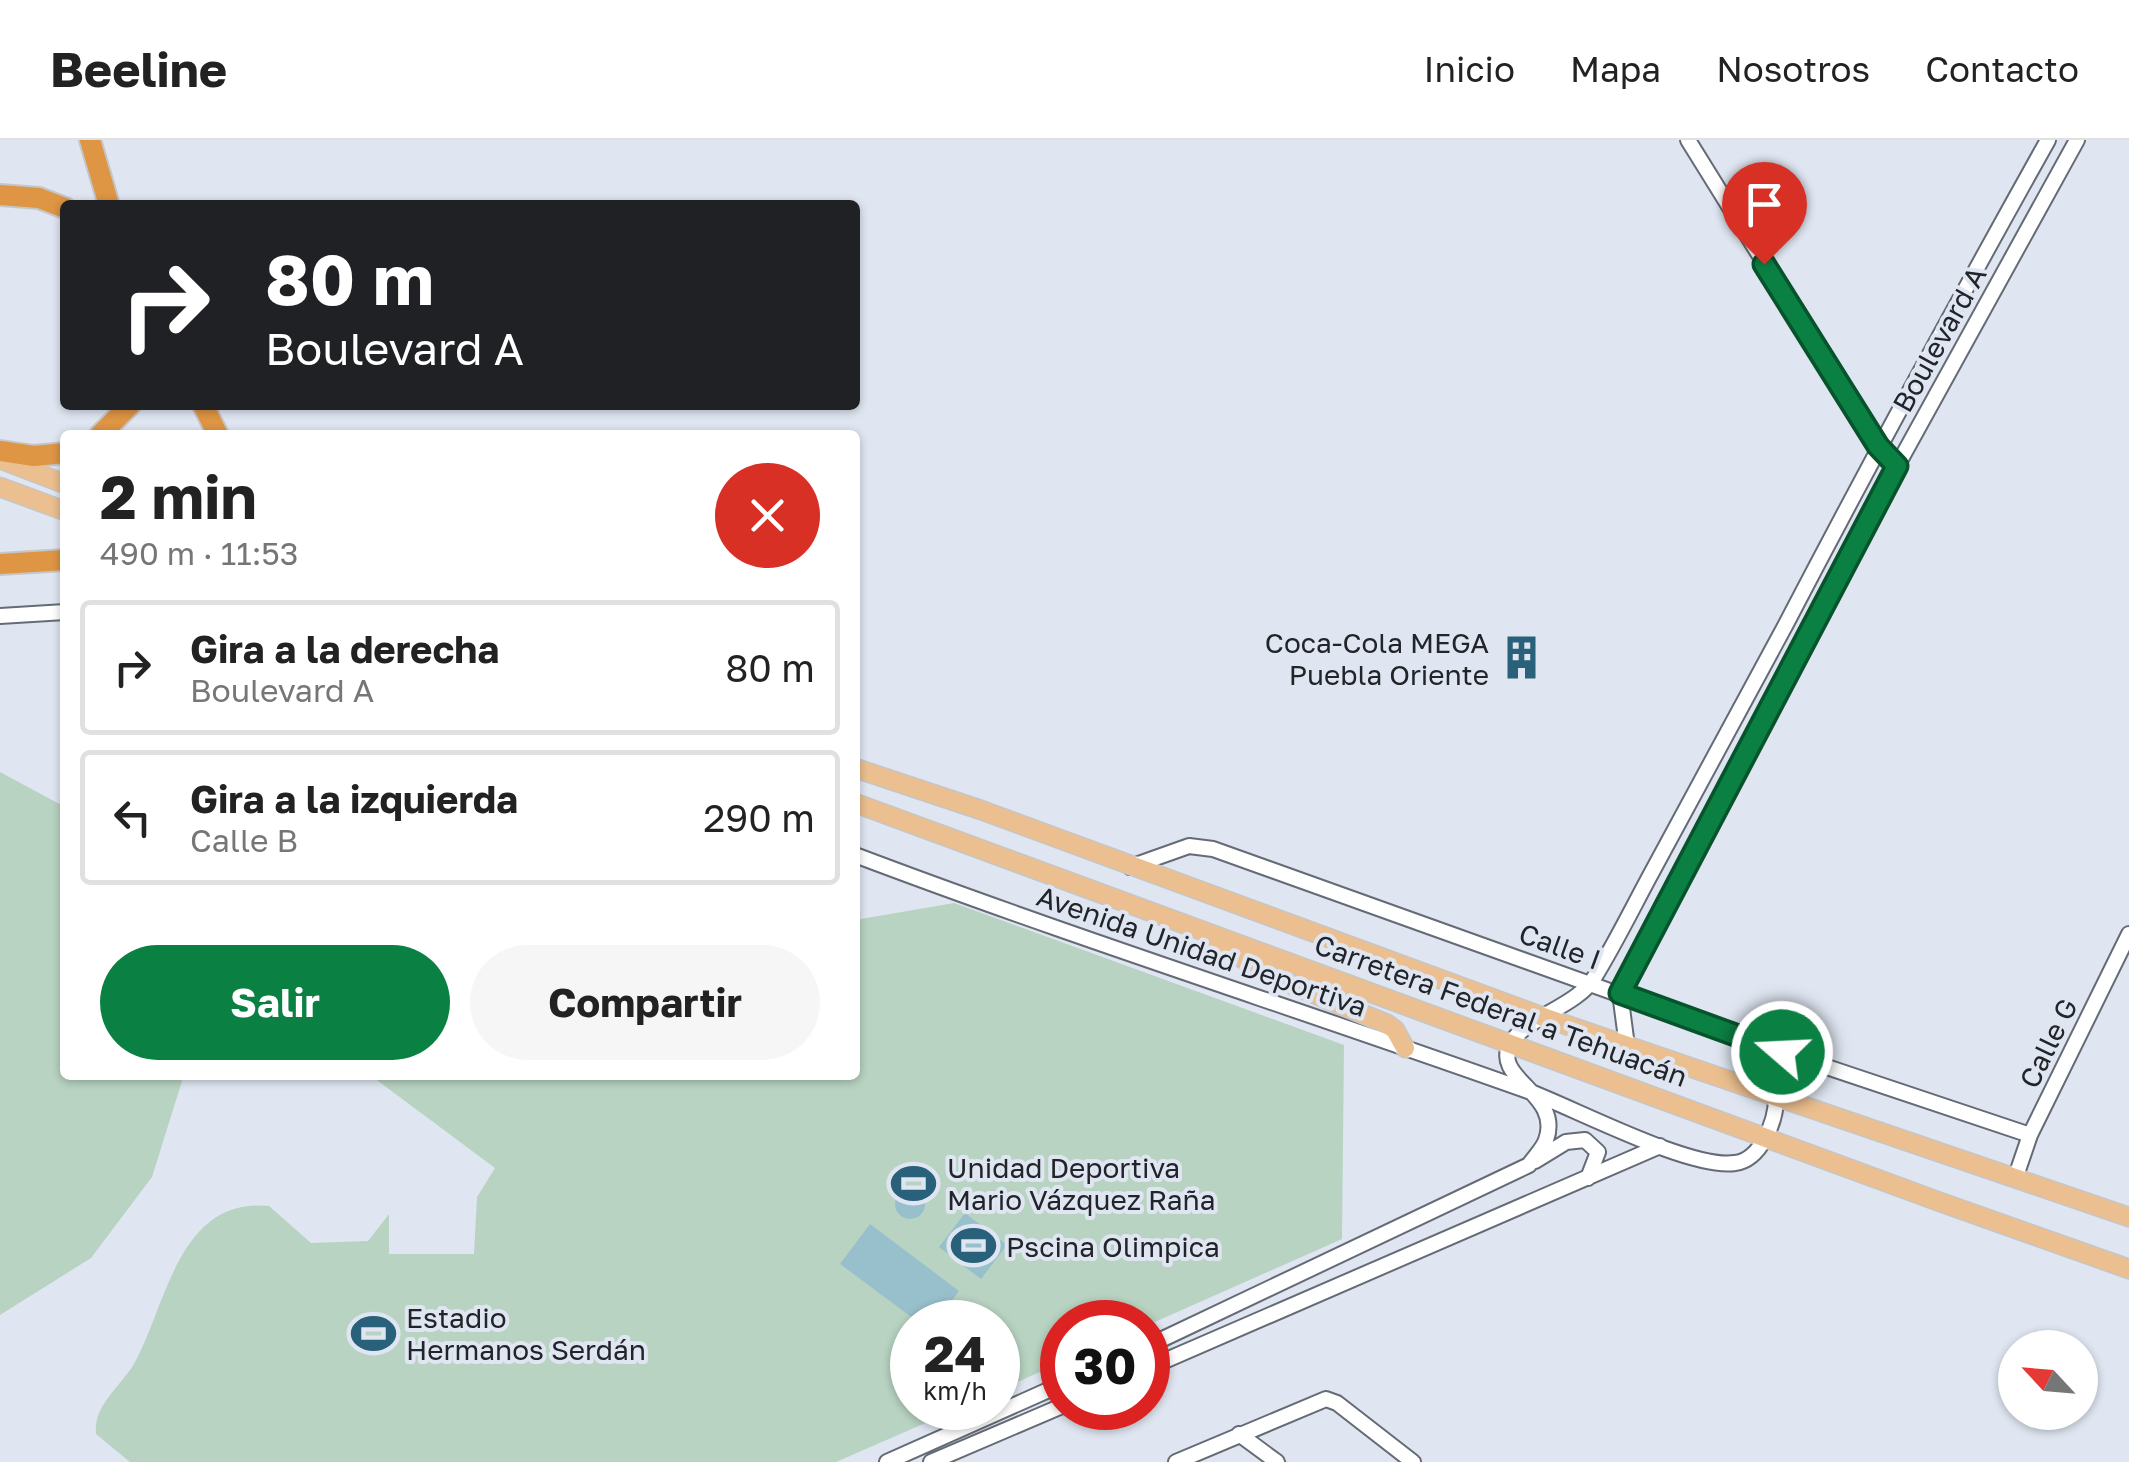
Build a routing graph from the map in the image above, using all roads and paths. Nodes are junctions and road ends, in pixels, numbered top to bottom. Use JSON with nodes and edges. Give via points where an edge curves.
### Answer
{"nodes":[{"id":1,"x":90,"y":140,"type":"edge"},
{"id":2,"x":1688,"y":140,"type":"edge"},
{"id":3,"x":2048,"y":140,"type":"edge"},
{"id":4,"x":2077,"y":140,"type":"edge"},
{"id":5,"x":0,"y":196,"type":"edge"},
{"id":6,"x":108,"y":200,"type":"edge"},
{"id":7,"x":60,"y":206,"type":"edge"},
{"id":8,"x":125,"y":410,"type":"edge"},
{"id":9,"x":105,"y":430,"type":"edge"},
{"id":10,"x":1878,"y":446,"type":"junction"},
{"id":11,"x":0,"y":451,"type":"edge"},
{"id":12,"x":60,"y":453,"type":"edge"},
{"id":13,"x":0,"y":459,"type":"edge"},
{"id":14,"x":1897,"y":466,"type":"junction"},
{"id":15,"x":60,"y":482,"type":"edge"},
{"id":16,"x":0,"y":487,"type":"edge"},
{"id":17,"x":60,"y":509,"type":"edge"},
{"id":18,"x":60,"y":560,"type":"edge"},
{"id":19,"x":0,"y":564,"type":"edge"},
{"id":20,"x":60,"y":612,"type":"edge"},
{"id":21,"x":0,"y":616,"type":"edge"},
{"id":22,"x":1730,"y":730,"type":"junction"},
{"id":23,"x":1751,"y":744,"type":"junction"},
{"id":24,"x":860,"y":770,"type":"edge"},
{"id":25,"x":860,"y":805,"type":"edge"},
{"id":26,"x":860,"y":857,"type":"edge"},
{"id":27,"x":1130,"y":867,"type":"junction"},
{"id":28,"x":1185,"y":922,"type":"junction"},
{"id":29,"x":2129,"y":934,"type":"edge"},
{"id":30,"x":1591,"y":983,"type":"junction"},
{"id":31,"x":1620,"y":993,"type":"junction"},
{"id":32,"x":1546,"y":1018,"type":"junction"},
{"id":33,"x":1511,"y":1044,"type":"junction"},
{"id":34,"x":1627,"y":1046,"type":"junction"},
{"id":35,"x":1405,"y":1048,"type":"junction"},
{"id":36,"x":1534,"y":1093,"type":"junction"},
{"id":37,"x":1776,"y":1098,"type":"junction"},
{"id":38,"x":2030,"y":1136,"type":"junction"},
{"id":39,"x":1765,"y":1137,"type":"junction"},
{"id":40,"x":1660,"y":1146,"type":"junction"},
{"id":41,"x":1529,"y":1165,"type":"junction"},
{"id":42,"x":2016,"y":1176,"type":"junction"},
{"id":43,"x":1588,"y":1179,"type":"junction"},
{"id":44,"x":2129,"y":1216,"type":"edge"},
{"id":45,"x":2129,"y":1268,"type":"edge"},
{"id":46,"x":1170,"y":1336,"type":"edge"},
{"id":47,"x":1170,"y":1357,"type":"edge"},
{"id":48,"x":1040,"y":1394,"type":"edge"},
{"id":49,"x":1040,"y":1416,"type":"edge"},
{"id":50,"x":1239,"y":1434,"type":"junction"},
{"id":51,"x":886,"y":1462,"type":"edge"},
{"id":52,"x":931,"y":1462,"type":"edge"},
{"id":53,"x":1176,"y":1462,"type":"edge"},
{"id":54,"x":1277,"y":1462,"type":"edge"},
{"id":55,"x":1413,"y":1462,"type":"edge"}],
"edges":[{"from":1,"to":6,"type":"highway"},
{"from":2,"to":10,"type":"street"},
{"from":3,"to":10,"type":"street","name":"Boulevard A"},
{"from":4,"to":14,"type":"street","name":"Boulevard A"},
{"from":5,"to":7,"type":"highway"},
{"from":8,"to":9,"type":"highway"},
{"from":10,"to":14,"type":"street"},
{"from":10,"to":22,"type":"street","name":"Boulevard A"},
{"from":11,"to":12,"type":"highway"},
{"from":13,"to":15,"type":"main road"},
{"from":14,"to":23,"type":"street","name":"Boulevard A"},
{"from":16,"to":17,"type":"main road"},
{"from":18,"to":19,"type":"highway"},
{"from":20,"to":21,"type":"street"},
{"from":22,"to":23,"type":"street"},
{"from":22,"to":30,"type":"street","name":"Boulevard A"},
{"from":23,"to":31,"type":"street","name":"Boulevard A"},
{"from":24,"to":27,"type":"main road","name":"Carretera Federal a Tehuacán"},
{"from":25,"to":28,"type":"main road","name":"Carretera Federal a Tehuacán"},
{"from":26,"to":35,"type":"street","name":"Avenida Unidad Deportiva"},
{"from":27,"to":30,"type":"street","name":"Calle I","via":[[1189,846],[1213,849]]},
{"from":27,"to":32,"type":"main road","name":"Carretera Federal a Tehuacán"},
{"from":28,"to":33,"type":"main road","name":"Carretera Federal a Tehuacán"},
{"from":28,"to":35,"type":"main road","via":[[1271,976],[1387,1024]]},
{"from":29,"to":38,"type":"street","name":"Calle G"},
{"from":30,"to":31,"type":"street","name":"Calle I"},
{"from":30,"to":32,"type":"street","name":"Boulevard A"},
{"from":31,"to":34,"type":"street"},
{"from":31,"to":38,"type":"street","name":"Calle I"},
{"from":32,"to":33,"type":"street"},
{"from":32,"to":34,"type":"main road","name":"Carretera Federal a Tehuacán"},
{"from":33,"to":36,"type":"street","via":[[1510,1068]]},
{"from":33,"to":39,"type":"main road","name":"Carretera Federal a Tehuacán"},
{"from":34,"to":37,"type":"main road","name":"Carretera Federal a Tehuacán"},
{"from":35,"to":36,"type":"street","name":"Avenida Unidad Deportiva"},
{"from":36,"to":40,"type":"street","name":"Avenida Unidad Deportiva"},
{"from":36,"to":41,"type":"street","via":[[1549,1116],[1546,1141]]},
{"from":37,"to":39,"type":"street"},
{"from":37,"to":42,"type":"main road","name":"Carretera Federal a Tehuacán"},
{"from":38,"to":42,"type":"street","name":"Calle G"},
{"from":39,"to":40,"type":"street","name":"Avenida Unidad Deportiva","via":[[1738,1164]]},
{"from":39,"to":45,"type":"main road","name":"Carretera Federal a Tehuacán"},
{"from":40,"to":43,"type":"street"},
{"from":41,"to":43,"type":"street","via":[[1566,1142],[1585,1140],[1598,1152]]},
{"from":41,"to":46,"type":"street"},
{"from":42,"to":44,"type":"main road","name":"Carretera Federal a Tehuacán"},
{"from":43,"to":47,"type":"street"},
{"from":48,"to":51,"type":"street"},
{"from":49,"to":52,"type":"street"},
{"from":50,"to":53,"type":"street"},
{"from":50,"to":54,"type":"street"},
{"from":50,"to":55,"type":"street","via":[[1326,1399]]}]}
